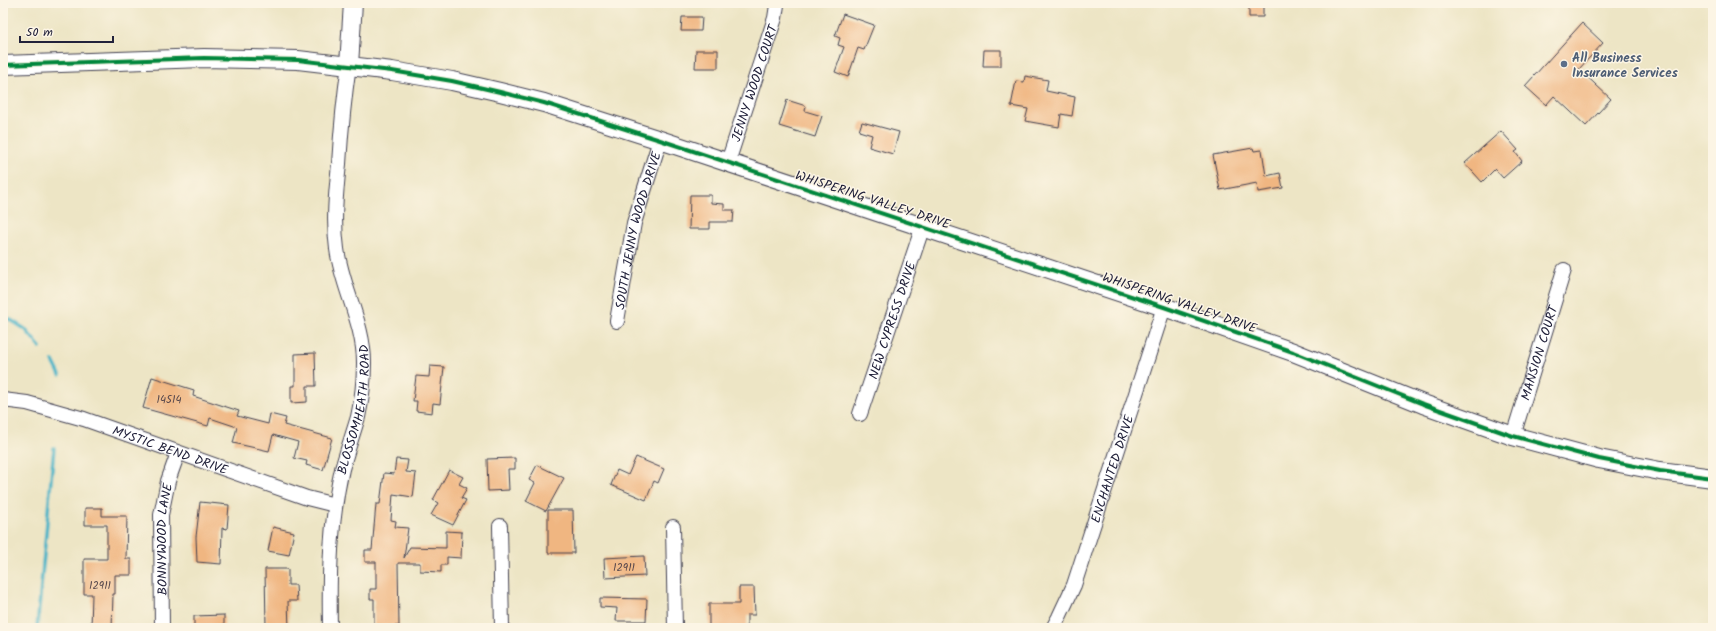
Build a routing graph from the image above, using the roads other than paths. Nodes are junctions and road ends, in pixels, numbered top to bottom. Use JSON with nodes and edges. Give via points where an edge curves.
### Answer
{"nodes":[{"id":1,"x":353,"y":3,"type":"edge"},
{"id":2,"x":776,"y":3,"type":"edge"},
{"id":3,"x":3,"y":65,"type":"edge"},
{"id":4,"x":349,"y":65,"type":"junction"},
{"id":5,"x":660,"y":140,"type":"junction"},
{"id":6,"x":728,"y":162,"type":"junction"},
{"id":7,"x":923,"y":226,"type":"junction"},
{"id":8,"x":1564,"y":270,"type":"dead end"},
{"id":9,"x":1164,"y":307,"type":"junction"},
{"id":10,"x":616,"y":321,"type":"dead end"},
{"id":11,"x":3,"y":400,"type":"edge"},
{"id":12,"x":860,"y":414,"type":"dead end"},
{"id":13,"x":1513,"y":436,"type":"junction"},
{"id":14,"x":178,"y":453,"type":"junction"},
{"id":15,"x":1713,"y":478,"type":"edge"},
{"id":16,"x":335,"y":505,"type":"junction"},
{"id":17,"x":500,"y":526,"type":"dead end"},
{"id":18,"x":673,"y":527,"type":"dead end"},
{"id":19,"x":162,"y":628,"type":"edge"},
{"id":20,"x":330,"y":628,"type":"edge"},
{"id":21,"x":502,"y":628,"type":"edge"},
{"id":22,"x":675,"y":628,"type":"edge"},
{"id":23,"x":1052,"y":628,"type":"edge"}],
"edges":[{"from":1,"to":4,"type":"street","name":"BLOSSOMHEATH ROAD"},
{"from":2,"to":6,"type":"street","name":"JENNY WOOD COURT","via":[[775,18]]},
{"from":3,"to":4,"type":"street","name":"WHISPERING VALLEY DRIVE","via":[[251,58]]},
{"from":4,"to":5,"type":"street","name":"WHISPERING VALLEY DRIVE","via":[[500,92],[544,103]]},
{"from":4,"to":16,"type":"street","name":"BLOSSOMHEATH ROAD","via":[[344,97],[335,231],[340,266],[355,314],[364,361],[361,402],[342,468]]},
{"from":5,"to":6,"type":"street","name":"WHISPERING VALLEY DRIVE"},
{"from":5,"to":10,"type":"street","name":"SOUTH JENNY WOOD DRIVE","via":[[634,223]]},
{"from":6,"to":7,"type":"street","name":"WHISPERING VALLEY DRIVE"},
{"from":7,"to":9,"type":"street","name":"WHISPERING VALLEY DRIVE"},
{"from":7,"to":12,"type":"street","name":"NEW CYPRESS DRIVE"},
{"from":8,"to":13,"type":"street","name":"MANSION COURT"},
{"from":9,"to":13,"type":"street","name":"WHISPERING VALLEY DRIVE","via":[[1293,352],[1423,404]]},
{"from":9,"to":23,"type":"street","name":"ENCHANTED DRIVE","via":[[1074,585],[1060,617]]},
{"from":11,"to":14,"type":"street","name":"MYSTIC BEND DRIVE","via":[[55,410]]},
{"from":13,"to":15,"type":"street","name":"WHISPERING VALLEY DRIVE","via":[[1599,459]]},
{"from":14,"to":16,"type":"street","name":"MYSTIC BEND DRIVE","via":[[307,498]]},
{"from":14,"to":19,"type":"street","name":"BONNYWOOD LANE","via":[[168,481],[161,515]]},
{"from":16,"to":20,"type":"street","name":"BLOSSOMHEATH ROAD","via":[[329,580]]},
{"from":17,"to":21,"type":"street"},
{"from":18,"to":22,"type":"street"}]}
